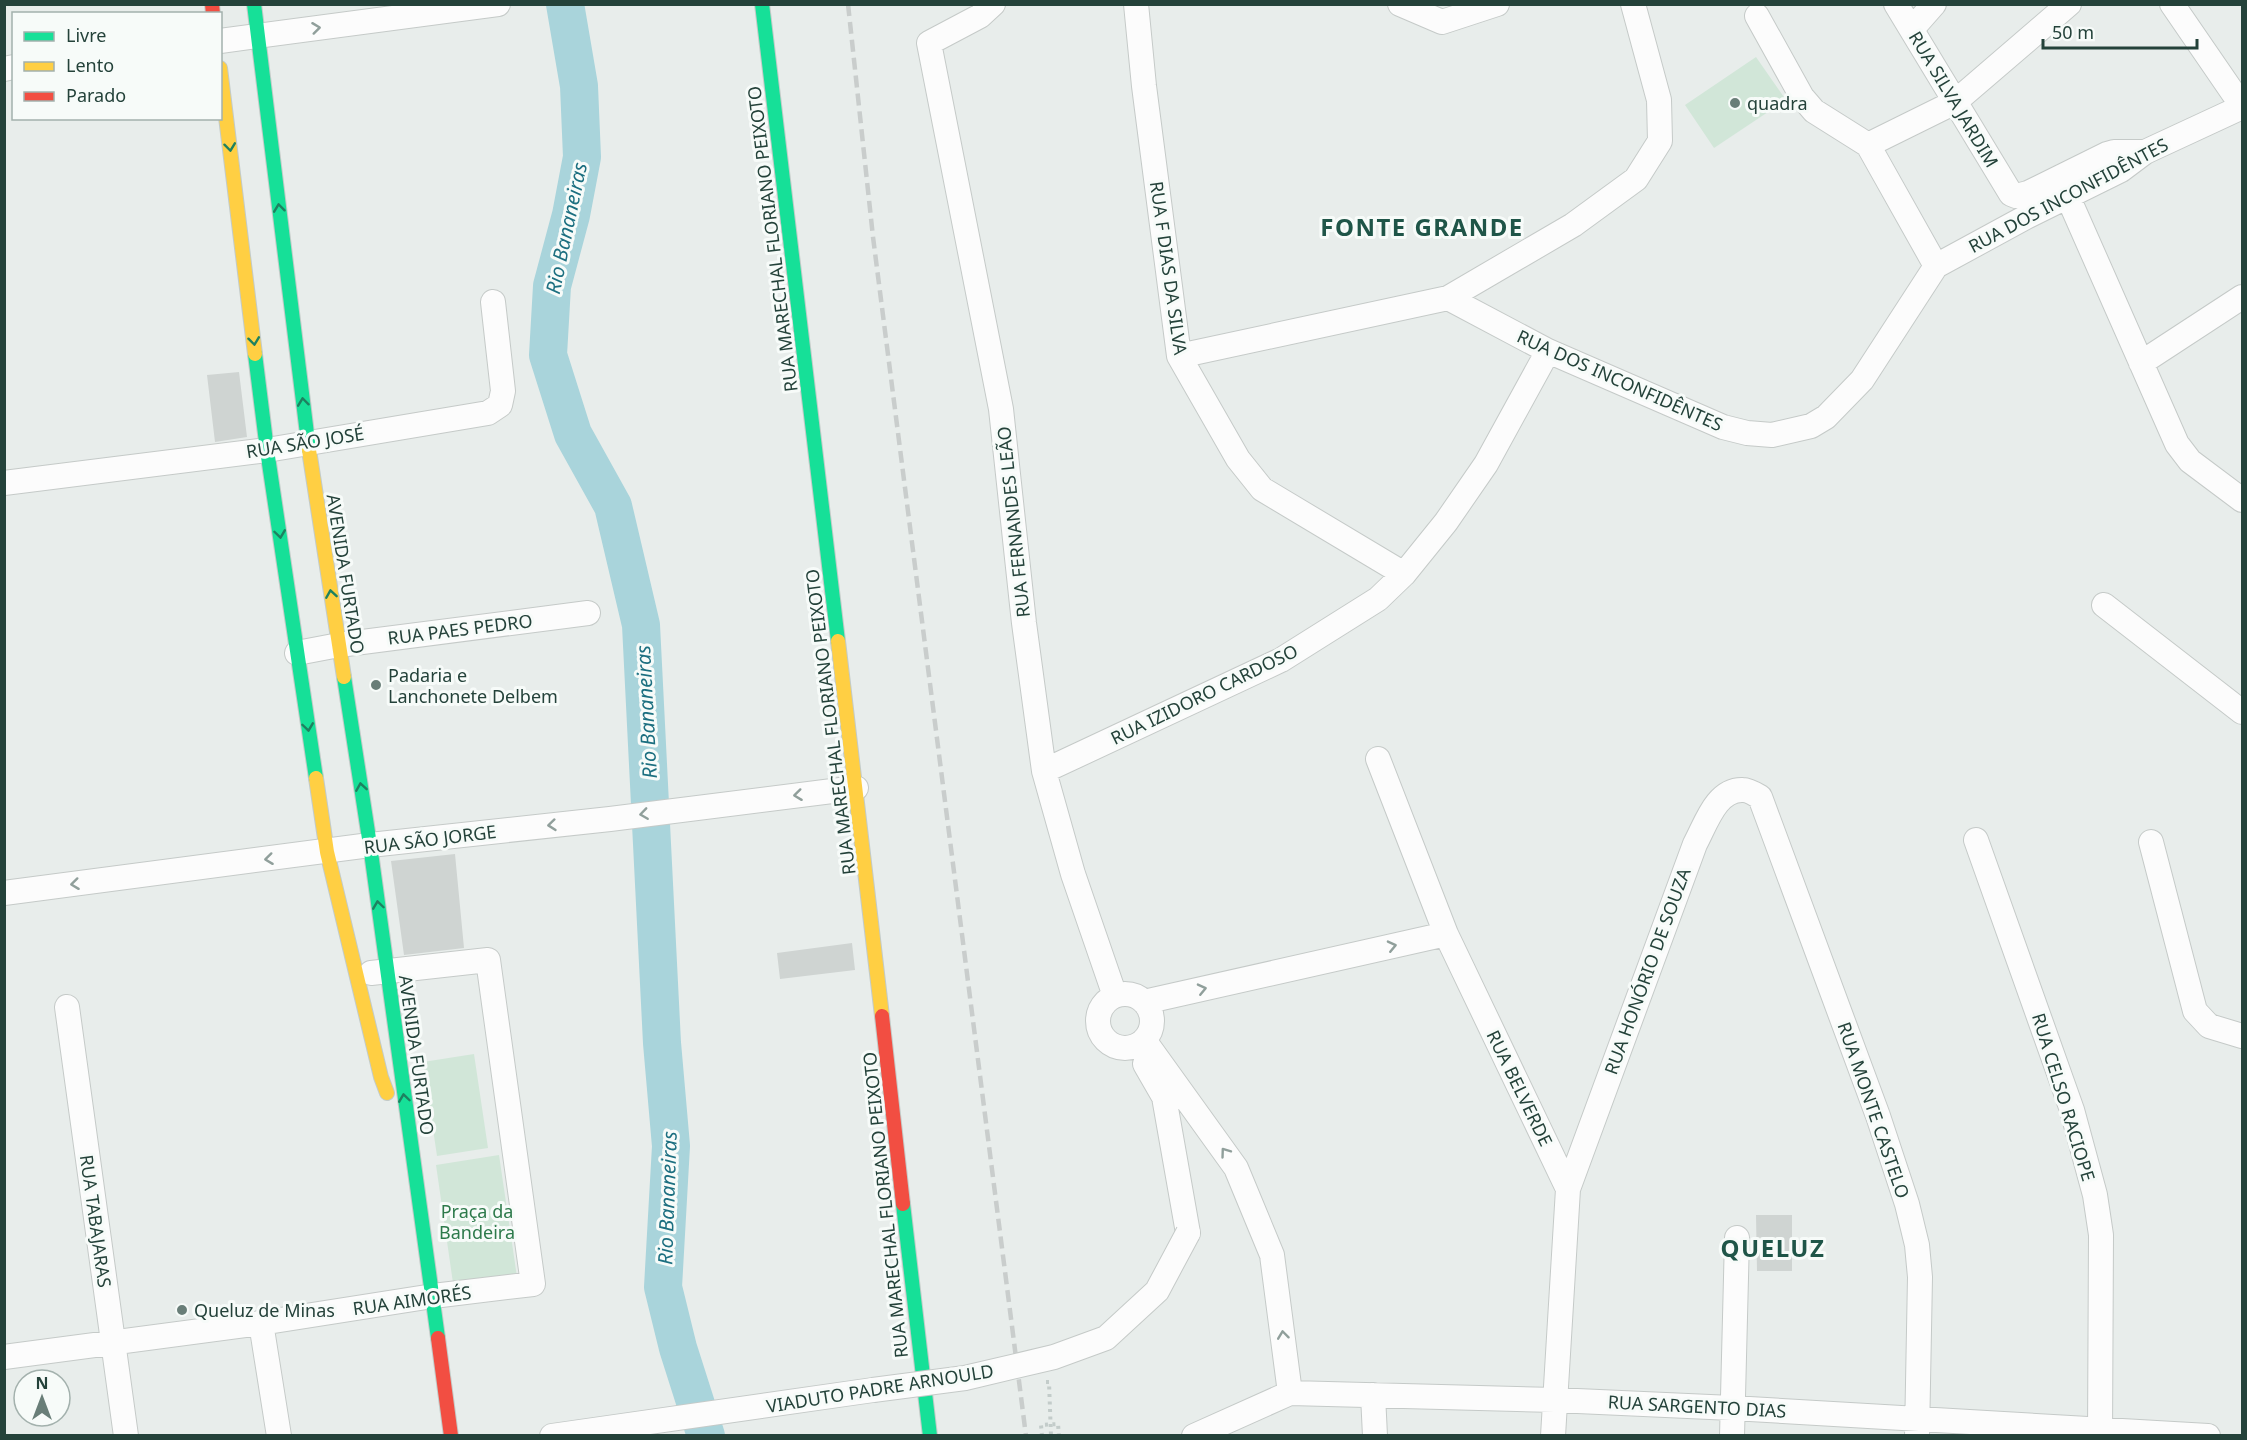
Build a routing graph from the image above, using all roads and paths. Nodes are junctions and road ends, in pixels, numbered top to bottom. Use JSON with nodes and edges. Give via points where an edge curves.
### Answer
{"nodes":[{"id":1,"x":254,"y":4,"type":"edge"},
{"id":2,"x":498,"y":4,"type":"edge"},
{"id":3,"x":762,"y":4,"type":"edge"},
{"id":4,"x":993,"y":4,"type":"edge"},
{"id":5,"x":1136,"y":4,"type":"edge"},
{"id":6,"x":1400,"y":4,"type":"edge"},
{"id":7,"x":1497,"y":4,"type":"edge"},
{"id":8,"x":1633,"y":4,"type":"edge"},
{"id":9,"x":1896,"y":4,"type":"edge"},
{"id":10,"x":1934,"y":4,"type":"edge"},
{"id":11,"x":2069,"y":4,"type":"edge"},
{"id":12,"x":2172,"y":4,"type":"edge"},
{"id":13,"x":1757,"y":16,"type":"dead end"},
{"id":14,"x":1912,"y":28,"type":"junction"},
{"id":15,"x":258,"y":36,"type":"junction"},
{"id":16,"x":222,"y":41,"type":"edge"},
{"id":17,"x":222,"y":84,"type":"edge"},
{"id":18,"x":1955,"y":102,"type":"junction"},
{"id":19,"x":2242,"y":107,"type":"edge"},
{"id":20,"x":1868,"y":145,"type":"junction"},
{"id":21,"x":2145,"y":152,"type":"junction"},
{"id":22,"x":2068,"y":197,"type":"junction"},
{"id":23,"x":1935,"y":266,"type":"junction"},
{"id":24,"x":2242,"y":297,"type":"edge"},
{"id":25,"x":1449,"y":298,"type":"junction"},
{"id":26,"x":494,"y":302,"type":"dead end"},
{"id":27,"x":1548,"y":351,"type":"junction"},
{"id":28,"x":1179,"y":356,"type":"junction"},
{"id":29,"x":2141,"y":363,"type":"junction"},
{"id":30,"x":308,"y":442,"type":"junction"},
{"id":31,"x":267,"y":450,"type":"junction"},
{"id":32,"x":4,"y":483,"type":"edge"},
{"id":33,"x":2242,"y":500,"type":"edge"},
{"id":34,"x":1404,"y":574,"type":"junction"},
{"id":35,"x":2104,"y":605,"type":"dead end"},
{"id":36,"x":588,"y":613,"type":"dead end"},
{"id":37,"x":339,"y":645,"type":"junction"},
{"id":38,"x":297,"y":653,"type":"junction"},
{"id":39,"x":2242,"y":712,"type":"edge"},
{"id":40,"x":1378,"y":759,"type":"dead end"},
{"id":41,"x":1044,"y":771,"type":"junction"},
{"id":42,"x":856,"y":788,"type":"junction"},
{"id":43,"x":1760,"y":797,"type":"joint"},
{"id":44,"x":1976,"y":840,"type":"dead end"},
{"id":45,"x":2151,"y":842,"type":"dead end"},
{"id":46,"x":370,"y":845,"type":"junction"},
{"id":47,"x":327,"y":852,"type":"junction"},
{"id":48,"x":4,"y":893,"type":"edge"},
{"id":49,"x":1446,"y":934,"type":"junction"},
{"id":50,"x":387,"y":971,"type":"junction"},
{"id":51,"x":356,"y":975,"type":"junction"},
{"id":52,"x":1115,"y":996,"type":"junction"},
{"id":53,"x":1144,"y":1002,"type":"junction"},
{"id":54,"x":67,"y":1007,"type":"dead end"},
{"id":55,"x":2242,"y":1036,"type":"edge"},
{"id":56,"x":1140,"y":1043,"type":"junction"},
{"id":57,"x":412,"y":1156,"type":"junction"},
{"id":58,"x":1568,"y":1189,"type":"junction"},
{"id":59,"x":1737,"y":1238,"type":"dead end"},
{"id":60,"x":433,"y":1296,"type":"junction"},
{"id":61,"x":261,"y":1323,"type":"junction"},
{"id":62,"x":113,"y":1343,"type":"junction"},
{"id":63,"x":4,"y":1357,"type":"edge"},
{"id":64,"x":1049,"y":1382,"type":"dead end"},
{"id":65,"x":1290,"y":1393,"type":"junction"},
{"id":66,"x":1373,"y":1395,"type":"junction"},
{"id":67,"x":1555,"y":1400,"type":"junction"},
{"id":68,"x":1732,"y":1408,"type":"junction"},
{"id":69,"x":1917,"y":1426,"type":"edge"},
{"id":70,"x":608,"y":1432,"type":"edge"},
{"id":71,"x":2101,"y":1432,"type":"edge"},
{"id":72,"x":126,"y":1436,"type":"edge"},
{"id":73,"x":279,"y":1436,"type":"edge"},
{"id":74,"x":451,"y":1436,"type":"edge"},
{"id":75,"x":552,"y":1436,"type":"edge"},
{"id":76,"x":930,"y":1436,"type":"edge"},
{"id":77,"x":1042,"y":1436,"type":"edge"},
{"id":78,"x":1051,"y":1436,"type":"edge"},
{"id":79,"x":1059,"y":1436,"type":"edge"},
{"id":80,"x":1194,"y":1436,"type":"edge"},
{"id":81,"x":1375,"y":1436,"type":"edge"},
{"id":82,"x":1553,"y":1436,"type":"edge"},
{"id":83,"x":1732,"y":1436,"type":"edge"},
{"id":84,"x":2208,"y":1436,"type":"edge"}],
"edges":[{"from":1,"to":15,"type":"street","name":"AVENIDA FURTADO"},
{"from":15,"to":2,"type":"street","one_way":true},
{"from":3,"to":42,"type":"street","name":"RUA MARECHAL FLORIANO PEIXOTO"},
{"from":4,"to":41,"type":"street","name":"RUA FERNANDES LEÃO","via":[[980,16],[929,43],[1001,409]]},
{"from":5,"to":28,"type":"street","name":"RUA F DIAS DA SILVA"},
{"from":6,"to":7,"type":"street","via":[[1442,22]]},
{"from":8,"to":25,"type":"street","via":[[1659,99],[1660,141],[1636,179],[1573,225]]},
{"from":9,"to":14,"type":"street","name":"RUA SILVA JARDIM"},
{"from":10,"to":14,"type":"street"},
{"from":11,"to":18,"type":"street"},
{"from":12,"to":19,"type":"street"},
{"from":13,"to":20,"type":"street","via":[[1802,98],[1814,111]]},
{"from":14,"to":18,"type":"street","name":"RUA SILVA JARDIM"},
{"from":15,"to":16,"type":"street"},
{"from":30,"to":15,"type":"street","name":"AVENIDA FURTADO","one_way":true},
{"from":17,"to":31,"type":"street","name":"AVENIDA FURTADO","one_way":true},
{"from":18,"to":20,"type":"street"},
{"from":18,"to":21,"type":"street","name":"RUA SILVA JARDIM","via":[[2011,194],[2016,196],[2107,154]]},
{"from":19,"to":21,"type":"street","name":"RUA DOS INCONFIDÊNTES"},
{"from":20,"to":23,"type":"street"},
{"from":21,"to":22,"type":"street","name":"RUA DOS INCONFIDÊNTES","via":[[2121,171]]},
{"from":22,"to":23,"type":"street","name":"RUA DOS INCONFIDÊNTES"},
{"from":22,"to":29,"type":"street"},
{"from":23,"to":27,"type":"street","name":"RUA DOS INCONFIDÊNTES","via":[[1862,380],[1826,417],[1793,431],[1772,435],[1723,427]]},
{"from":24,"to":29,"type":"street"},
{"from":25,"to":27,"type":"street","name":"RUA DOS INCONFIDÊNTES"},
{"from":25,"to":28,"type":"street"},
{"from":26,"to":30,"type":"street","name":"RUA SÃO JOSÉ","via":[[503,391],[500,405],[488,413]]},
{"from":27,"to":34,"type":"street","name":"RUA IZIDORO CARDOSO","via":[[1486,464]]},
{"from":28,"to":34,"type":"street","name":"RUA F DIAS DA SILVA","via":[[1238,459],[1262,489]]},
{"from":29,"to":33,"type":"street","via":[[2177,444],[2190,461]]},
{"from":30,"to":31,"type":"street","name":"RUA SÃO JOSÉ"},
{"from":37,"to":30,"type":"street","name":"AVENIDA FURTADO","one_way":true},
{"from":31,"to":32,"type":"street","name":"RUA SÃO JOSÉ"},
{"from":31,"to":38,"type":"street","name":"AVENIDA FURTADO","one_way":true},
{"from":34,"to":41,"type":"street","name":"RUA IZIDORO CARDOSO","via":[[1378,600],[1281,660]]},
{"from":35,"to":39,"type":"street"},
{"from":36,"to":37,"type":"street","name":"RUA PAES PEDRO"},
{"from":37,"to":38,"type":"street","name":"RUA PAES PEDRO"},
{"from":46,"to":37,"type":"street","name":"AVENIDA FURTADO","one_way":true},
{"from":38,"to":47,"type":"street","name":"AVENIDA FURTADO","one_way":true},
{"from":40,"to":49,"type":"street","name":"RUA BELVERDE"},
{"from":41,"to":52,"type":"street","name":"RUA FERNANDES LEÃO","via":[[1073,874]]},
{"from":42,"to":46,"type":"street","name":"RUA SÃO JORGE","one_way":true},
{"from":42,"to":76,"type":"street","name":"RUA MARECHAL FLORIANO PEIXOTO"},
{"from":43,"to":58,"type":"street","name":"RUA HONÓRIO DE SOUZA","via":[[1745,789],[1718,801],[1695,844]]},
{"from":43,"to":69,"type":"street","name":"RUA MONTE CASTELO","via":[[1907,1204],[1920,1277]]},
{"from":44,"to":71,"type":"street","name":"RUA CELSO RACIOPE","via":[[2072,1110],[2095,1196],[2101,1235]]},
{"from":45,"to":55,"type":"street","via":[[2195,1011],[2209,1026]]},
{"from":46,"to":47,"type":"street","name":"RUA SÃO JORGE"},
{"from":50,"to":46,"type":"street","name":"AVENIDA FURTADO","one_way":true},
{"from":47,"to":48,"type":"street","name":"RUA SÃO JORGE","one_way":true},
{"from":47,"to":51,"type":"street","name":"AVENIDA FURTADO"},
{"from":53,"to":49,"type":"street","one_way":true},
{"from":49,"to":58,"type":"street","name":"RUA BELVERDE"},
{"from":50,"to":51,"type":"street"},
{"from":57,"to":50,"type":"street","name":"AVENIDA FURTADO","one_way":true},
{"from":50,"to":60,"type":"street","name":"RUA AIMORÉS","via":[[488,960],[534,1284]]},
{"from":51,"to":57,"type":"street","name":"AVENIDA FURTADO","via":[[381,1077]]},
{"from":52,"to":53,"type":"street","via":[[1136,996]]},
{"from":52,"to":56,"type":"street","via":[[1100,1010],[1099,1031],[1114,1046],[1124,1048]]},
{"from":53,"to":56,"type":"street","via":[[1152,1021],[1150,1032]]},
{"from":54,"to":62,"type":"street","name":"RUA TABAJARAS"},
{"from":65,"to":56,"type":"street","one_way":true,"via":[[1272,1255],[1241,1179]]},
{"from":56,"to":70,"type":"street","name":"VIADUTO PADRE ARNOULD","bridge":true,"via":[[1164,1097],[1188,1233],[1157,1291],[1106,1338],[1054,1357],[965,1378],[674,1418]]},
{"from":57,"to":60,"type":"street"},
{"from":58,"to":67,"type":"street","name":"RUA BELVERDE"},
{"from":59,"to":68,"type":"street"},
{"from":60,"to":61,"type":"street","name":"RUA AIMORÉS"},
{"from":60,"to":74,"type":"street"},
{"from":61,"to":62,"type":"street","name":"RUA AIMORÉS"},
{"from":61,"to":73,"type":"street"},
{"from":62,"to":63,"type":"street","name":"RUA AIMORÉS"},
{"from":62,"to":72,"type":"street","name":"RUA TABAJARAS"},
{"from":64,"to":78,"type":"path","bridge":true},
{"from":65,"to":66,"type":"street","name":"RUA SARGENTO DIAS"},
{"from":65,"to":80,"type":"street","name":"RUA SARGENTO DIAS"},
{"from":66,"to":67,"type":"street","name":"RUA SARGENTO DIAS"},
{"from":66,"to":81,"type":"street"},
{"from":67,"to":68,"type":"street","name":"RUA SARGENTO DIAS"},
{"from":67,"to":82,"type":"street","name":"RUA BELVERDE"},
{"from":68,"to":69,"type":"street","name":"RUA SARGENTO DIAS"},
{"from":68,"to":83,"type":"street"},
{"from":69,"to":71,"type":"street","name":"RUA SARGENTO DIAS"},
{"from":70,"to":75,"type":"street","name":"VIADUTO PADRE ARNOULD"},
{"from":71,"to":84,"type":"street","name":"RUA SARGENTO DIAS"},
{"from":77,"to":79,"type":"path","via":[[1041,1425],[1058,1424]]}]}
